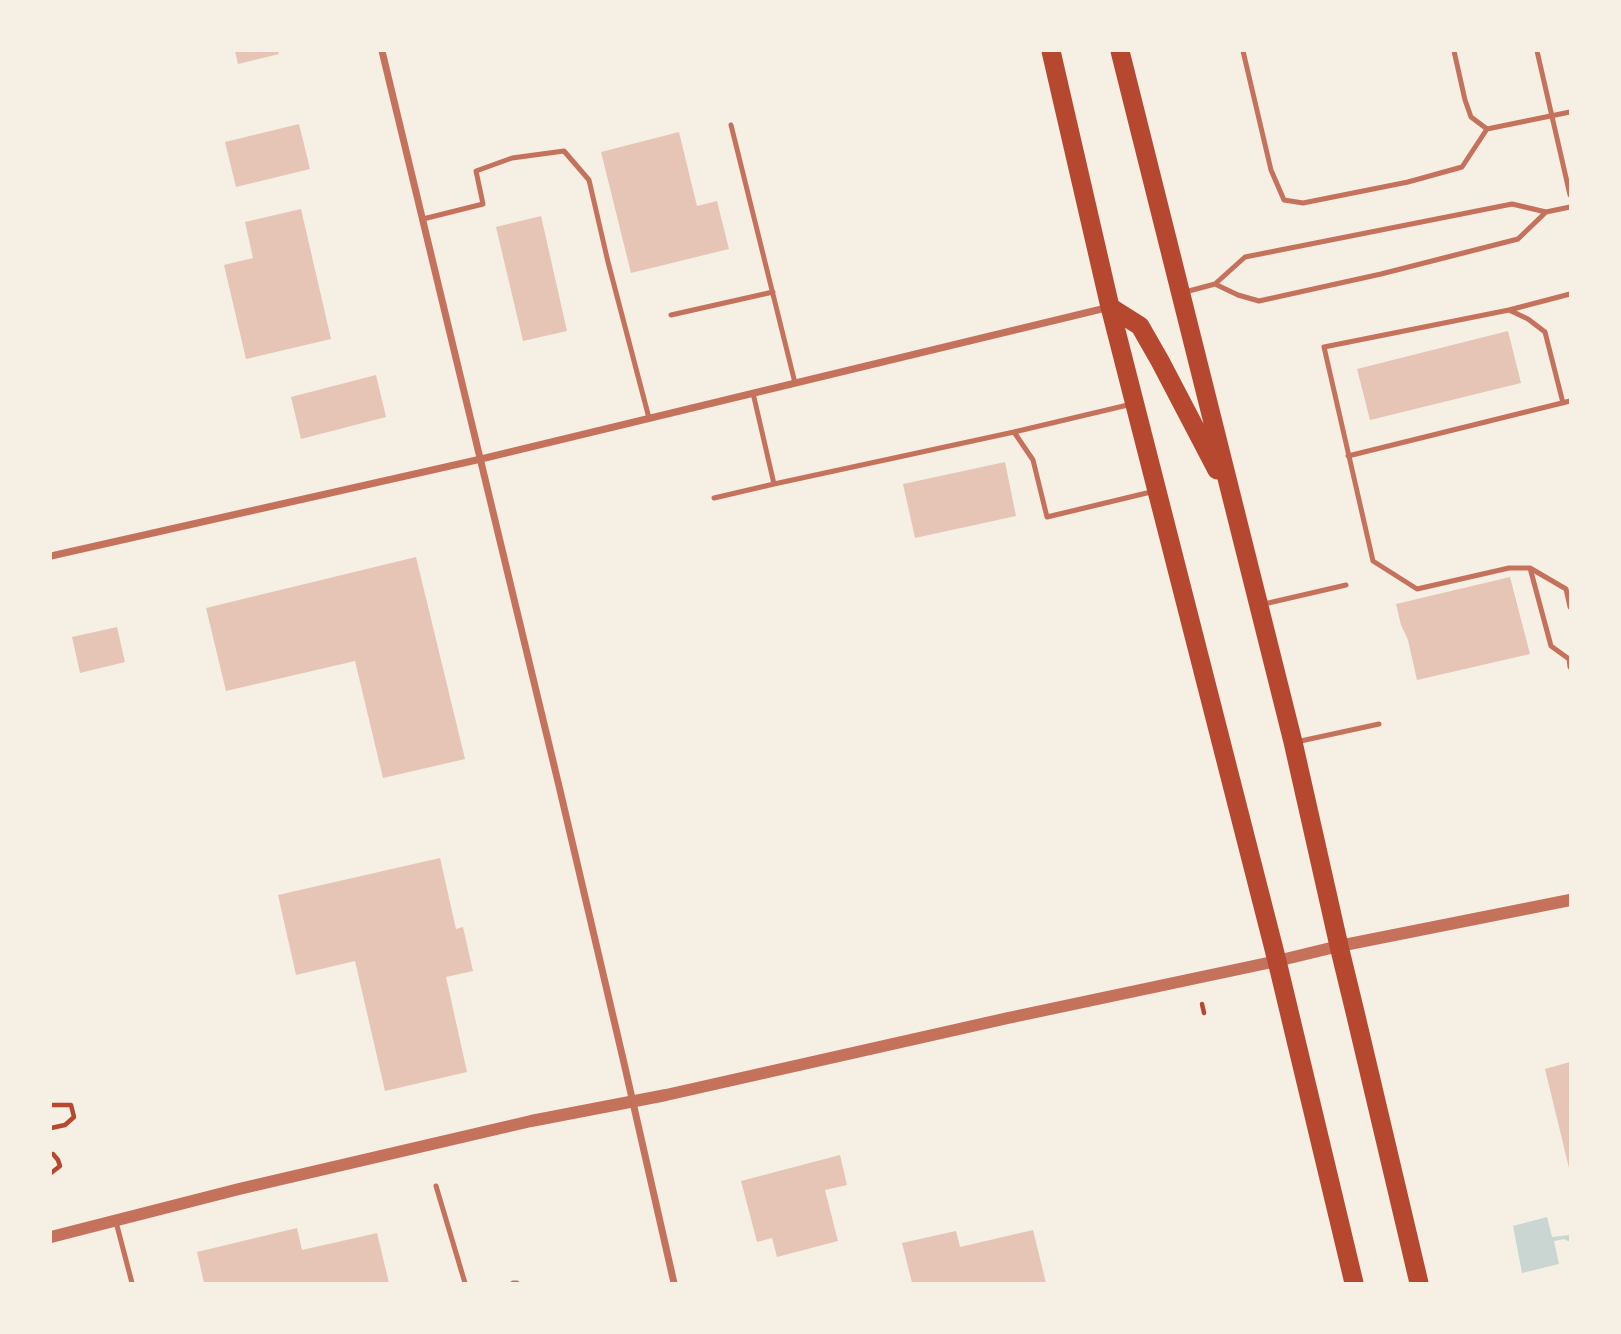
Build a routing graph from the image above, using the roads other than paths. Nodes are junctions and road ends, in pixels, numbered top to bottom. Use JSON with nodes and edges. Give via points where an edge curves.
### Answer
{"nodes":[{"id":1,"x":382,"y":51,"type":"edge"},
{"id":2,"x":1051,"y":51,"type":"edge"},
{"id":3,"x":1120,"y":51,"type":"edge"},
{"id":4,"x":1243,"y":51,"type":"edge"},
{"id":5,"x":1454,"y":51,"type":"edge"},
{"id":6,"x":1537,"y":51,"type":"edge"},
{"id":7,"x":1570,"y":112,"type":"edge"},
{"id":8,"x":1551,"y":117,"type":"junction"},
{"id":9,"x":731,"y":125,"type":"dead end"},
{"id":10,"x":1487,"y":129,"type":"junction"},
{"id":11,"x":1570,"y":195,"type":"edge"},
{"id":12,"x":1570,"y":207,"type":"edge"},
{"id":13,"x":1546,"y":212,"type":"junction"},
{"id":14,"x":423,"y":219,"type":"junction"},
{"id":15,"x":1215,"y":284,"type":"junction"},
{"id":16,"x":773,"y":292,"type":"junction"},
{"id":17,"x":1180,"y":293,"type":"junction"},
{"id":18,"x":1570,"y":294,"type":"edge"},
{"id":19,"x":1110,"y":307,"type":"junction"},
{"id":20,"x":1508,"y":310,"type":"junction"},
{"id":21,"x":671,"y":314,"type":"dead end"},
{"id":22,"x":796,"y":383,"type":"junction"},
{"id":23,"x":753,"y":393,"type":"junction"},
{"id":24,"x":1567,"y":402,"type":"edge"},
{"id":25,"x":1135,"y":404,"type":"junction"},
{"id":26,"x":649,"y":418,"type":"junction"},
{"id":27,"x":1014,"y":432,"type":"junction"},
{"id":28,"x":1348,"y":456,"type":"junction"},
{"id":29,"x":481,"y":458,"type":"junction"},
{"id":30,"x":774,"y":484,"type":"junction"},
{"id":31,"x":1158,"y":491,"type":"junction"},
{"id":32,"x":714,"y":498,"type":"dead end"},
{"id":33,"x":1233,"y":500,"type":"junction"},
{"id":34,"x":51,"y":556,"type":"edge"},
{"id":35,"x":1530,"y":568,"type":"junction"},
{"id":36,"x":1346,"y":585,"type":"dead end"},
{"id":37,"x":1260,"y":605,"type":"junction"},
{"id":38,"x":1570,"y":607,"type":"edge"},
{"id":39,"x":1569,"y":657,"type":"edge"},
{"id":40,"x":1570,"y":667,"type":"edge"},
{"id":41,"x":1378,"y":724,"type":"dead end"},
{"id":42,"x":1293,"y":742,"type":"junction"},
{"id":43,"x":1570,"y":900,"type":"edge"},
{"id":44,"x":1339,"y":946,"type":"junction"},
{"id":45,"x":1277,"y":961,"type":"junction"},
{"id":46,"x":633,"y":1101,"type":"junction"},
{"id":47,"x":436,"y":1186,"type":"dead end"},
{"id":48,"x":116,"y":1221,"type":"junction"},
{"id":49,"x":51,"y":1237,"type":"edge"},
{"id":50,"x":132,"y":1283,"type":"edge"},
{"id":51,"x":465,"y":1283,"type":"edge"},
{"id":52,"x":674,"y":1283,"type":"edge"},
{"id":53,"x":1354,"y":1283,"type":"edge"},
{"id":54,"x":1419,"y":1283,"type":"edge"}],
"edges":[{"from":1,"to":14,"type":"street"},
{"from":2,"to":19,"type":"highway"},
{"from":3,"to":17,"type":"highway"},
{"from":4,"to":10,"type":"lane","via":[[1271,170],[1284,200],[1303,203],[1462,167]]},
{"from":5,"to":10,"type":"lane","via":[[1471,117]]},
{"from":6,"to":8,"type":"lane"},
{"from":7,"to":8,"type":"lane"},
{"from":8,"to":10,"type":"lane"},
{"from":8,"to":11,"type":"lane"},
{"from":9,"to":16,"type":"lane"},
{"from":12,"to":13,"type":"lane"},
{"from":13,"to":15,"type":"lane","via":[[1512,204],[1245,257]]},
{"from":13,"to":15,"type":"lane","via":[[1518,239],[1259,301]]},
{"from":14,"to":26,"type":"lane","via":[[482,204],[477,171],[512,158],[564,150],[589,180]]},
{"from":14,"to":29,"type":"street"},
{"from":15,"to":17,"type":"lane"},
{"from":16,"to":21,"type":"lane"},
{"from":16,"to":22,"type":"lane"},
{"from":17,"to":33,"type":"highway"},
{"from":18,"to":20,"type":"lane"},
{"from":19,"to":22,"type":"street"},
{"from":19,"to":25,"type":"highway"},
{"from":19,"to":33,"type":"highway","via":[[1140,326]]},
{"from":20,"to":24,"type":"lane","via":[[1545,332]]},
{"from":20,"to":28,"type":"lane","via":[[1324,346]]},
{"from":22,"to":23,"type":"street"},
{"from":23,"to":26,"type":"street"},
{"from":23,"to":30,"type":"lane"},
{"from":24,"to":28,"type":"lane"},
{"from":25,"to":27,"type":"lane"},
{"from":25,"to":31,"type":"highway"},
{"from":26,"to":29,"type":"street"},
{"from":27,"to":30,"type":"lane"},
{"from":27,"to":31,"type":"lane","via":[[1032,460],[1047,517]]},
{"from":28,"to":35,"type":"lane","via":[[1373,562],[1418,589],[1510,568]]},
{"from":29,"to":34,"type":"street"},
{"from":29,"to":46,"type":"street"},
{"from":30,"to":32,"type":"lane"},
{"from":31,"to":45,"type":"highway"},
{"from":33,"to":37,"type":"highway"},
{"from":35,"to":38,"type":"lane","via":[[1566,589]]},
{"from":35,"to":39,"type":"lane","via":[[1551,646]]},
{"from":36,"to":37,"type":"lane"},
{"from":37,"to":42,"type":"highway"},
{"from":39,"to":40,"type":"lane"},
{"from":41,"to":42,"type":"lane"},
{"from":42,"to":44,"type":"highway"},
{"from":43,"to":44,"type":"street"},
{"from":44,"to":45,"type":"street"},
{"from":44,"to":54,"type":"highway"},
{"from":45,"to":46,"type":"street"},
{"from":45,"to":53,"type":"highway"},
{"from":46,"to":48,"type":"street","via":[[338,1165]]},
{"from":46,"to":52,"type":"street"},
{"from":47,"to":51,"type":"lane"},
{"from":48,"to":49,"type":"street"},
{"from":48,"to":50,"type":"lane"}]}
